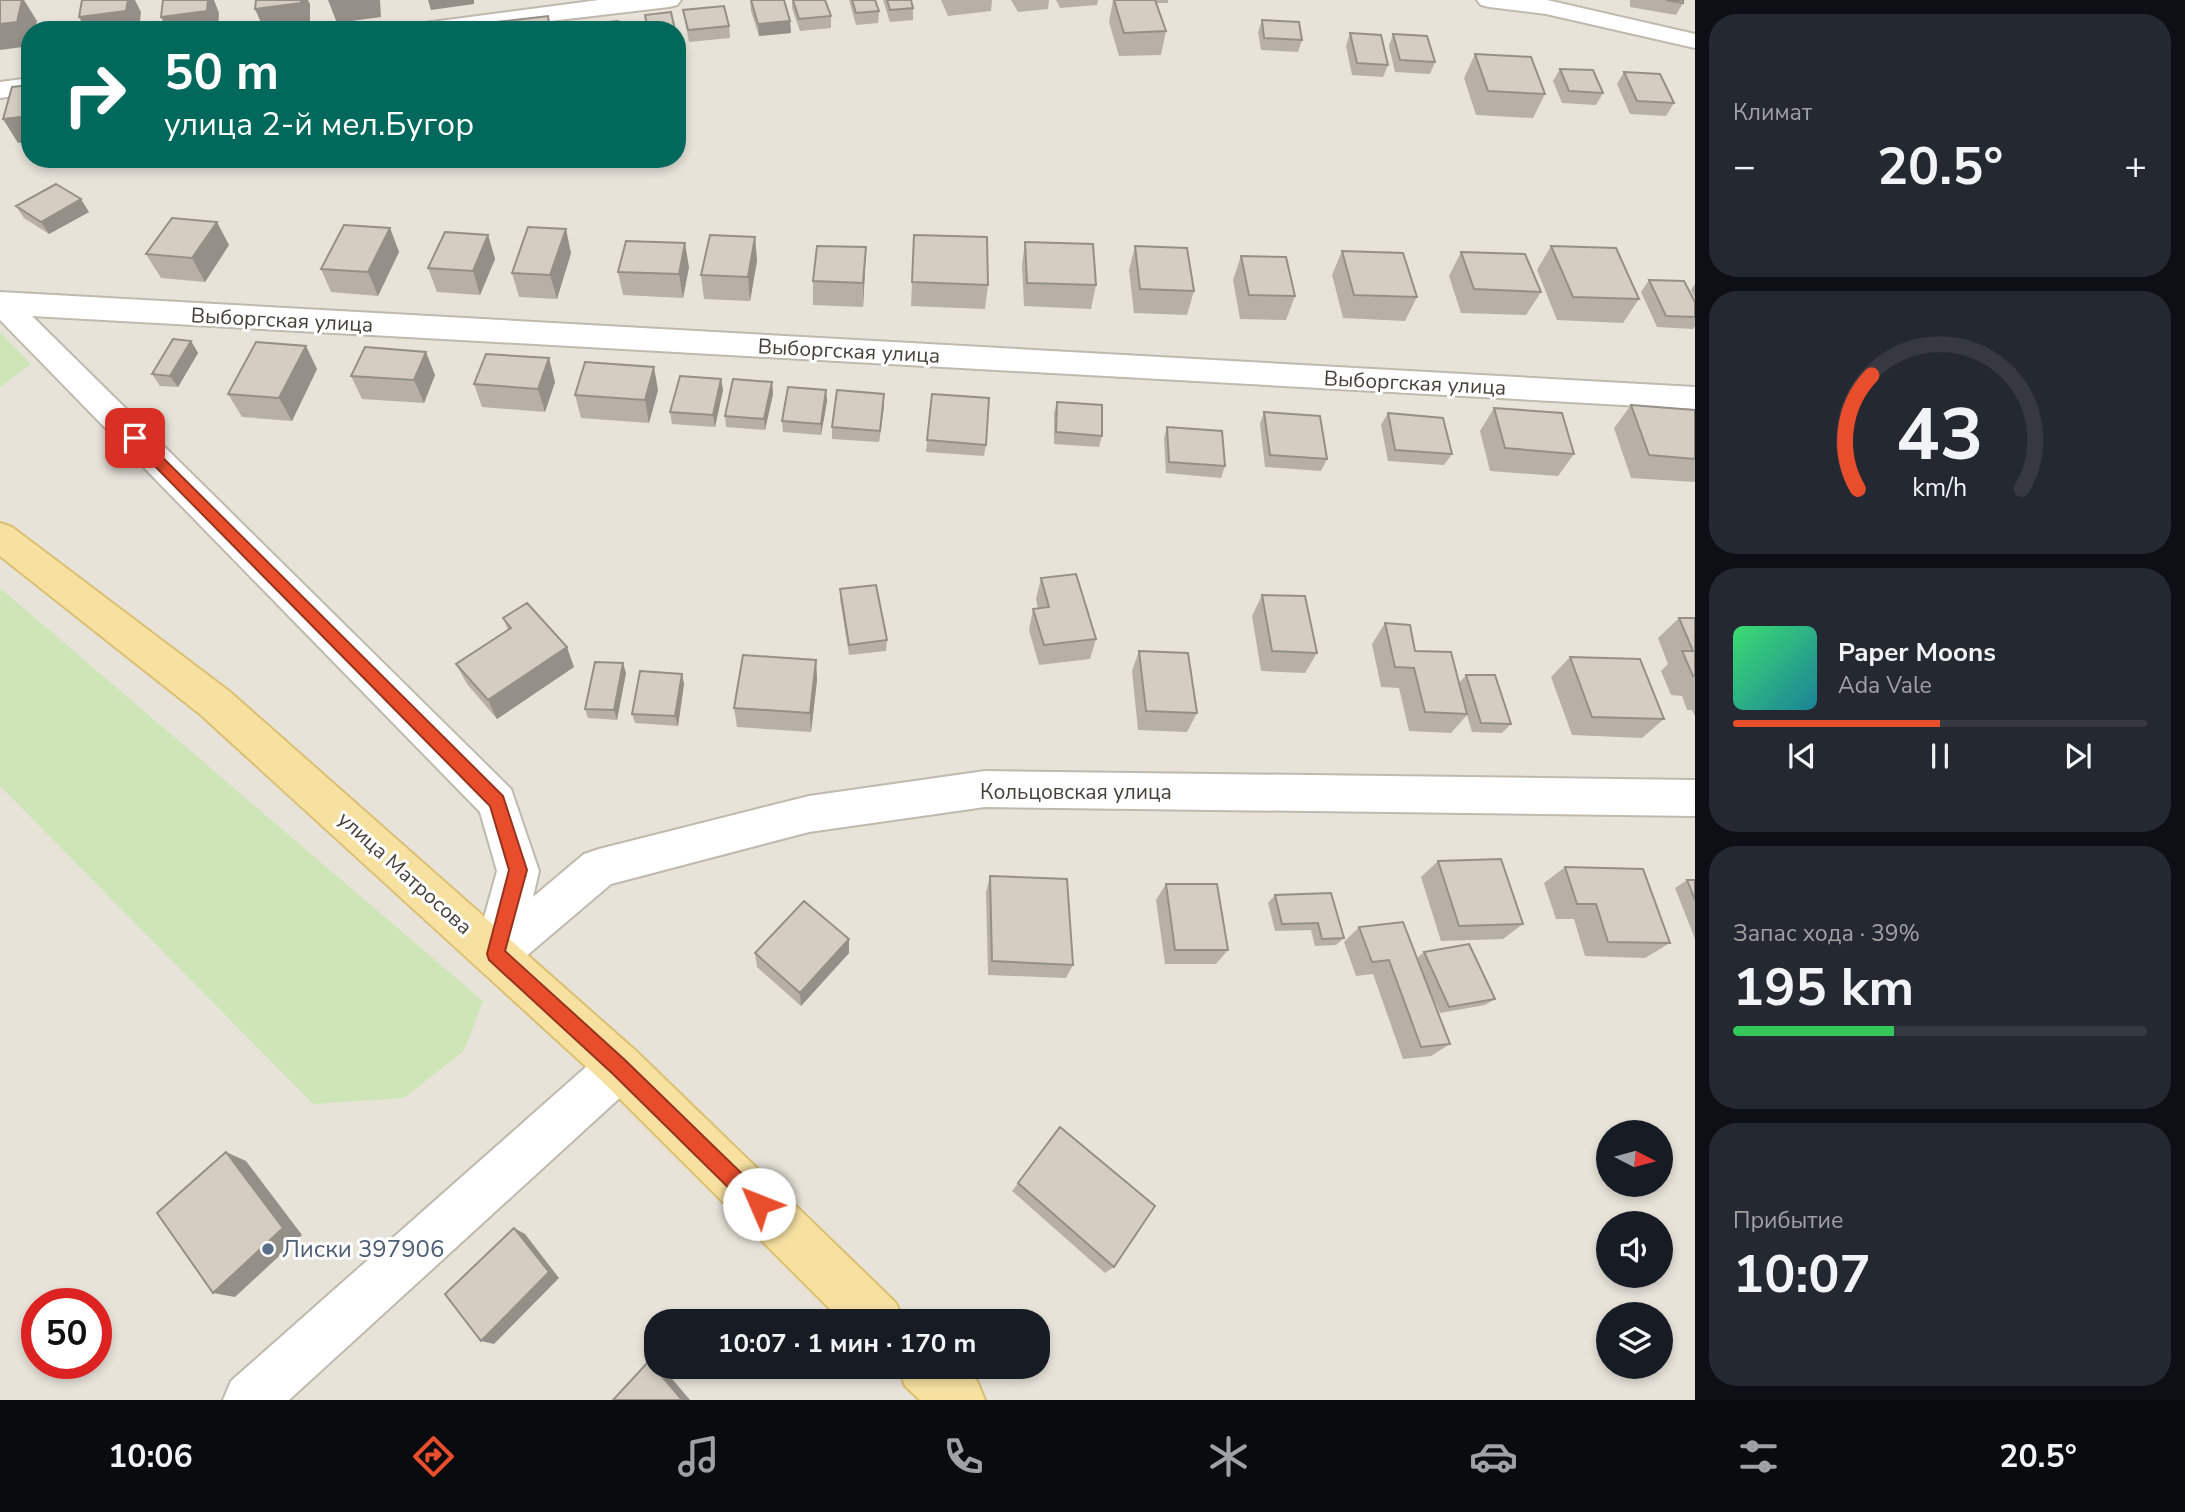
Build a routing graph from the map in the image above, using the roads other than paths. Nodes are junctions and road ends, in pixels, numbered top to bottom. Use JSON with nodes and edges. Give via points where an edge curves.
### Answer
{"nodes":[{"id":1,"x":669,"y":0,"type":"edge"},
{"id":2,"x":1489,"y":0,"type":"edge"},
{"id":3,"x":485,"y":21,"type":"edge"},
{"id":4,"x":1695,"y":41,"type":"edge"},
{"id":5,"x":21,"y":87,"type":"edge"},
{"id":6,"x":0,"y":90,"type":"edge"},
{"id":7,"x":1,"y":303,"type":"edge"},
{"id":8,"x":1695,"y":398,"type":"edge"},
{"id":9,"x":0,"y":537,"type":"edge"},
{"id":10,"x":1695,"y":798,"type":"edge"},
{"id":11,"x":496,"y":954,"type":"junction"},
{"id":12,"x":620,"y":1067,"type":"junction"},
{"id":13,"x":866,"y":1309,"type":"edge"},
{"id":14,"x":936,"y":1379,"type":"edge"},
{"id":15,"x":250,"y":1400,"type":"edge"},
{"id":16,"x":958,"y":1400,"type":"edge"}],
"edges":[{"from":1,"to":3,"type":"street"},
{"from":2,"to":4,"type":"street","via":[[1546,7]]},
{"from":5,"to":6,"type":"street"},
{"from":7,"to":8,"type":"street","name":"Выборгская улица"},
{"from":7,"to":11,"type":"street","via":[[497,802],[518,870]]},
{"from":9,"to":11,"type":"main road","name":"улица Матросова","via":[[215,703]]},
{"from":10,"to":11,"type":"street","name":"Кольцовская улица","via":[[985,789],[809,814],[599,868]]},
{"from":11,"to":12,"type":"main road","name":"улица Матросова"},
{"from":12,"to":13,"type":"main road","name":"улица Матросова"},
{"from":12,"to":15,"type":"street"},
{"from":14,"to":16,"type":"main road"}]}
